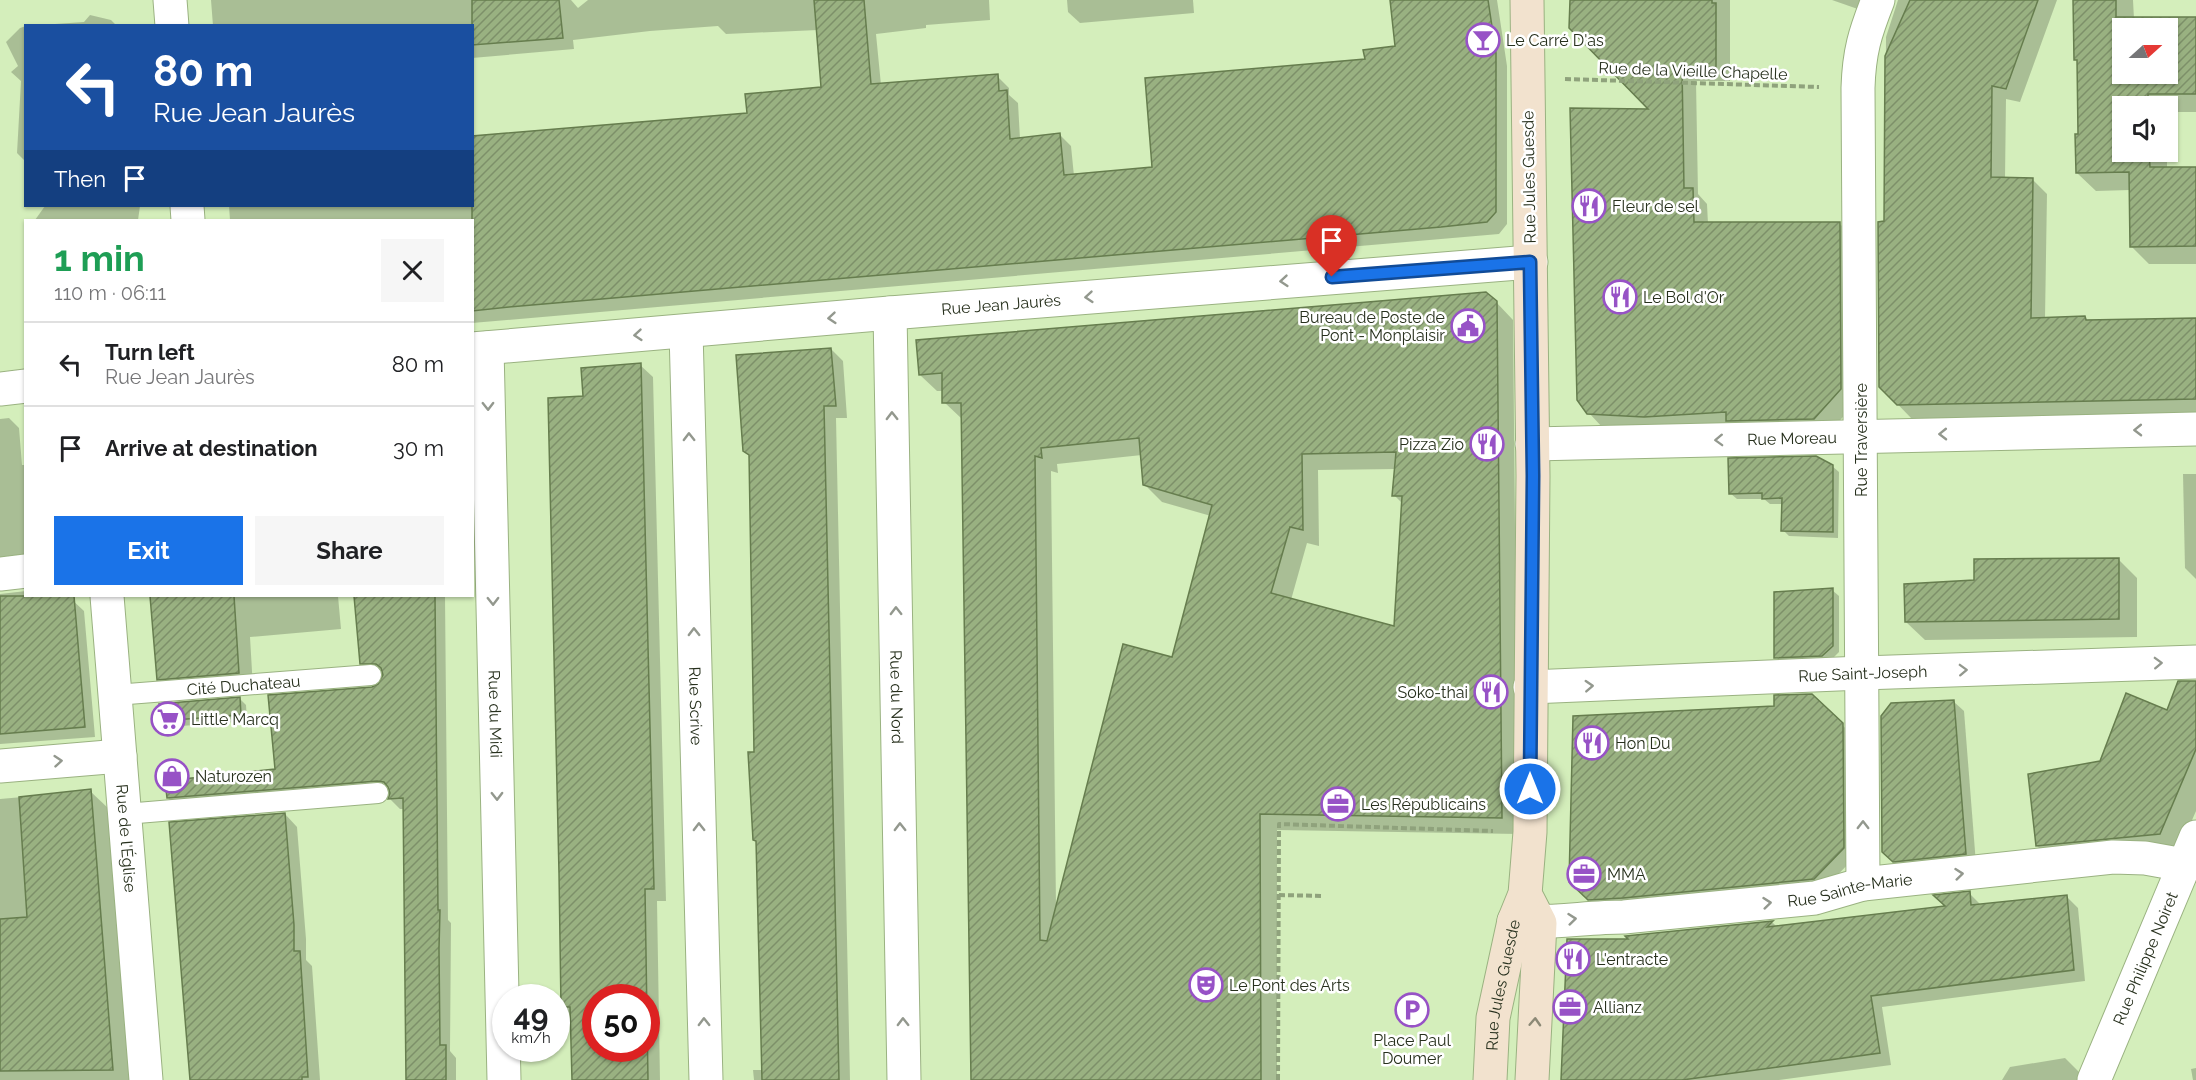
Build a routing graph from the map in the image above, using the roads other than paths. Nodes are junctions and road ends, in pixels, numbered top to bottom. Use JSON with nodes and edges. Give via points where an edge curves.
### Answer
{"nodes":[{"id":1,"x":170,"y":0,"type":"edge"},
{"id":2,"x":1527,"y":0,"type":"edge"},
{"id":3,"x":1878,"y":0,"type":"edge"},
{"id":4,"x":172,"y":24,"type":"edge"},
{"id":5,"x":1530,"y":262,"type":"junction"},
{"id":6,"x":890,"y":313,"type":"junction"},
{"id":7,"x":686,"y":331,"type":"junction"},
{"id":8,"x":480,"y":348,"type":"edge"},
{"id":9,"x":24,"y":386,"type":"edge"},
{"id":10,"x":0,"y":389,"type":"edge"},
{"id":11,"x":2196,"y":429,"type":"edge"},
{"id":12,"x":1861,"y":436,"type":"junction"},
{"id":13,"x":1532,"y":444,"type":"junction"},
{"id":14,"x":24,"y":571,"type":"edge"},
{"id":15,"x":0,"y":573,"type":"edge"},
{"id":16,"x":107,"y":597,"type":"edge"},
{"id":17,"x":2196,"y":662,"type":"edge"},
{"id":18,"x":1862,"y":673,"type":"junction"},
{"id":19,"x":371,"y":675,"type":"dead end"},
{"id":20,"x":1530,"y":687,"type":"junction"},
{"id":21,"x":115,"y":695,"type":"junction"},
{"id":22,"x":120,"y":756,"type":"junction"},
{"id":23,"x":0,"y":766,"type":"edge"},
{"id":24,"x":378,"y":793,"type":"dead end"},
{"id":25,"x":125,"y":814,"type":"junction"},
{"id":26,"x":2190,"y":851,"type":"edge"},
{"id":27,"x":1863,"y":884,"type":"junction"},
{"id":28,"x":1527,"y":913,"type":"junction"},
{"id":29,"x":146,"y":1080,"type":"edge"},
{"id":30,"x":504,"y":1080,"type":"edge"},
{"id":31,"x":706,"y":1080,"type":"edge"},
{"id":32,"x":904,"y":1080,"type":"edge"},
{"id":33,"x":1490,"y":1080,"type":"edge"},
{"id":34,"x":1532,"y":1080,"type":"edge"},
{"id":35,"x":2094,"y":1080,"type":"edge"}],
"edges":[{"from":1,"to":4,"type":"street"},
{"from":2,"to":5,"type":"main road","name":"Rue Jules Guesde"},
{"from":3,"to":12,"type":"street","name":"Rue Traversière","via":[[1863,37],[1859,60]]},
{"from":5,"to":6,"type":"street","name":"Rue Jean Jaurès","one_way":true},
{"from":5,"to":13,"type":"main road","name":"Rue Jules Guesde"},
{"from":6,"to":7,"type":"street","name":"Rue Jean Jaurès","one_way":true},
{"from":32,"to":6,"type":"street","name":"Rue du Nord","one_way":true},
{"from":7,"to":8,"type":"street","name":"Rue Jean Jaurès","one_way":true},
{"from":31,"to":7,"type":"street","name":"Rue Scrive","one_way":true},
{"from":8,"to":30,"type":"street","name":"Rue du Midi","one_way":true},
{"from":9,"to":10,"type":"street"},
{"from":11,"to":12,"type":"street","name":"Rue Moreau","one_way":true},
{"from":12,"to":13,"type":"street","name":"Rue Moreau","one_way":true},
{"from":12,"to":18,"type":"street","name":"Rue Traversière"},
{"from":13,"to":20,"type":"main road","name":"Rue Jules Guesde"},
{"from":14,"to":15,"type":"street"},
{"from":16,"to":21,"type":"street","name":"Rue de l'Église"},
{"from":18,"to":17,"type":"street","name":"Rue Saint-Joseph","one_way":true},
{"from":20,"to":18,"type":"street","name":"Rue Saint-Joseph","one_way":true},
{"from":27,"to":18,"type":"street","name":"Rue Traversière","one_way":true},
{"from":19,"to":21,"type":"lane","name":"Cité Duchateau"},
{"from":20,"to":28,"type":"main road","name":"Rue Jules Guesde"},
{"from":21,"to":22,"type":"street","name":"Rue de l'Église"},
{"from":23,"to":22,"type":"street","one_way":true},
{"from":22,"to":25,"type":"street","name":"Rue de l'Église"},
{"from":24,"to":25,"type":"lane"},
{"from":25,"to":29,"type":"street","name":"Rue de l'Église"},
{"from":27,"to":26,"type":"street","name":"Rue Sainte-Marie","one_way":true},
{"from":26,"to":35,"type":"street","name":"Rue Philippe Noiret"},
{"from":28,"to":27,"type":"street","name":"Rue Sainte-Marie","one_way":true,"via":[[1815,898]]},
{"from":28,"to":33,"type":"main road","name":"Rue Jules Guesde","via":[[1493,1018]]},
{"from":34,"to":28,"type":"main road","name":"Rue Jules Guesde","one_way":true}]}
